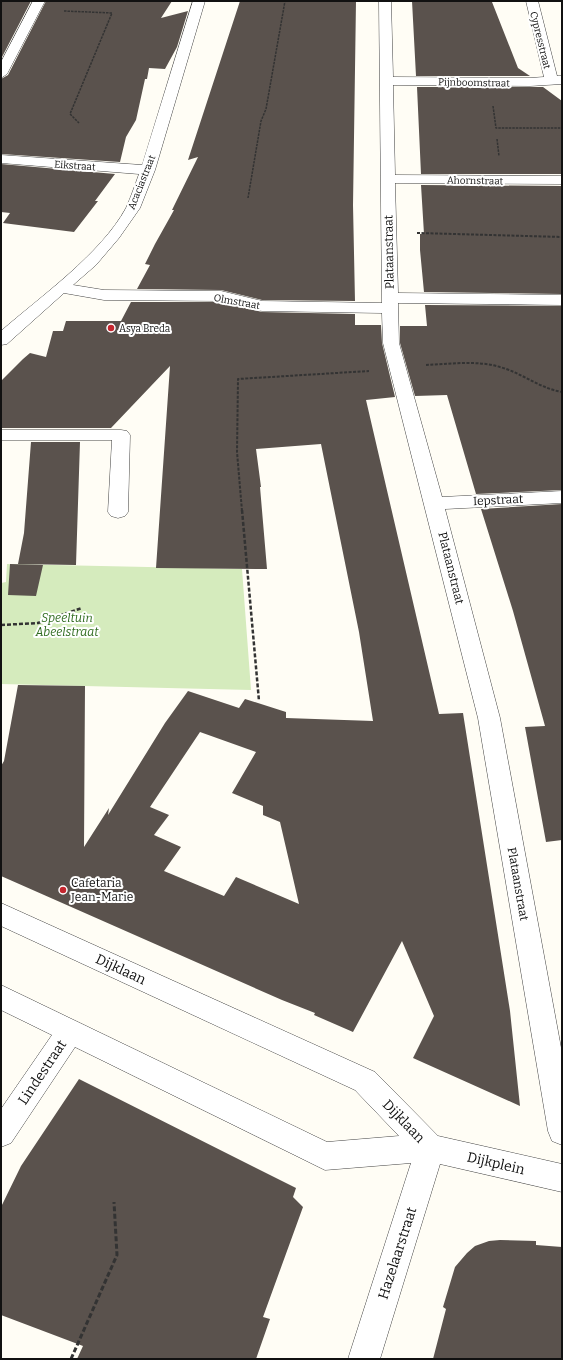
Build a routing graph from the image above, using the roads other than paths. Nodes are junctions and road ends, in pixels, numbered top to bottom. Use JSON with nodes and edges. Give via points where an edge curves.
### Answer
{"nodes":[{"id":1,"x":199,"y":1,"type":"edge"},
{"id":2,"x":385,"y":1,"type":"edge"},
{"id":3,"x":532,"y":1,"type":"edge"},
{"id":4,"x":37,"y":6,"type":"edge"},
{"id":5,"x":1,"y":74,"type":"edge"},
{"id":6,"x":556,"y":80,"type":"edge"},
{"id":7,"x":386,"y":81,"type":"junction"},
{"id":8,"x":1,"y":159,"type":"edge"},
{"id":9,"x":148,"y":170,"type":"junction"},
{"id":10,"x":388,"y":178,"type":"junction"},
{"id":11,"x":562,"y":180,"type":"edge"},
{"id":12,"x":62,"y":288,"type":"junction"},
{"id":13,"x":562,"y":300,"type":"edge"},
{"id":14,"x":390,"y":303,"type":"junction"},
{"id":15,"x":1,"y":340,"type":"edge"},
{"id":16,"x":1,"y":435,"type":"edge"},
{"id":17,"x":562,"y":497,"type":"edge"},
{"id":18,"x":434,"y":504,"type":"junction"},
{"id":19,"x":118,"y":512,"type":"dead end"},
{"id":20,"x":1,"y":914,"type":"edge"},
{"id":21,"x":1,"y":997,"type":"edge"},
{"id":22,"x":70,"y":1031,"type":"junction"},
{"id":23,"x":562,"y":1131,"type":"edge"},
{"id":24,"x":1,"y":1132,"type":"edge"},
{"id":25,"x":430,"y":1148,"type":"junction"},
{"id":26,"x":562,"y":1178,"type":"edge"},
{"id":27,"x":364,"y":1359,"type":"edge"}],
"edges":[{"from":1,"to":9,"type":"street","name":"Acaciastraat"},
{"from":2,"to":7,"type":"street","name":"Plataanstraat"},
{"from":3,"to":6,"type":"street","name":"Cypresstraat"},
{"from":4,"to":5,"type":"street"},
{"from":6,"to":7,"type":"street","name":"Pijnboomstraat"},
{"from":7,"to":10,"type":"street","name":"Plataanstraat"},
{"from":8,"to":9,"type":"street","name":"Eikstraat"},
{"from":9,"to":12,"type":"street","name":"Acaciastraat","via":[[133,208],[114,235]]},
{"from":10,"to":11,"type":"street","name":"Ahornstraat"},
{"from":10,"to":14,"type":"street","name":"Plataanstraat"},
{"from":12,"to":14,"type":"street","name":"Olmstraat","via":[[104,295],[221,296],[262,306]]},
{"from":12,"to":15,"type":"street","name":"Acaciastraat"},
{"from":13,"to":14,"type":"street","name":"Olmstraat"},
{"from":14,"to":18,"type":"street","name":"Plataanstraat","via":[[391,343]]},
{"from":16,"to":19,"type":"street","via":[[121,435]]},
{"from":17,"to":18,"type":"street","name":"Iepstraat"},
{"from":18,"to":23,"type":"street","name":"Plataanstraat","via":[[488,718]]},
{"from":20,"to":25,"type":"street","name":"Dijklaan","via":[[365,1081]]},
{"from":21,"to":22,"type":"street","name":"Dijklaan"},
{"from":22,"to":24,"type":"street","name":"Lindestraat"},
{"from":22,"to":25,"type":"street","name":"Dijklaan","via":[[325,1156]]},
{"from":25,"to":26,"type":"street","name":"Dijkplein"},
{"from":25,"to":27,"type":"street","name":"Hazelaarstraat"}]}
